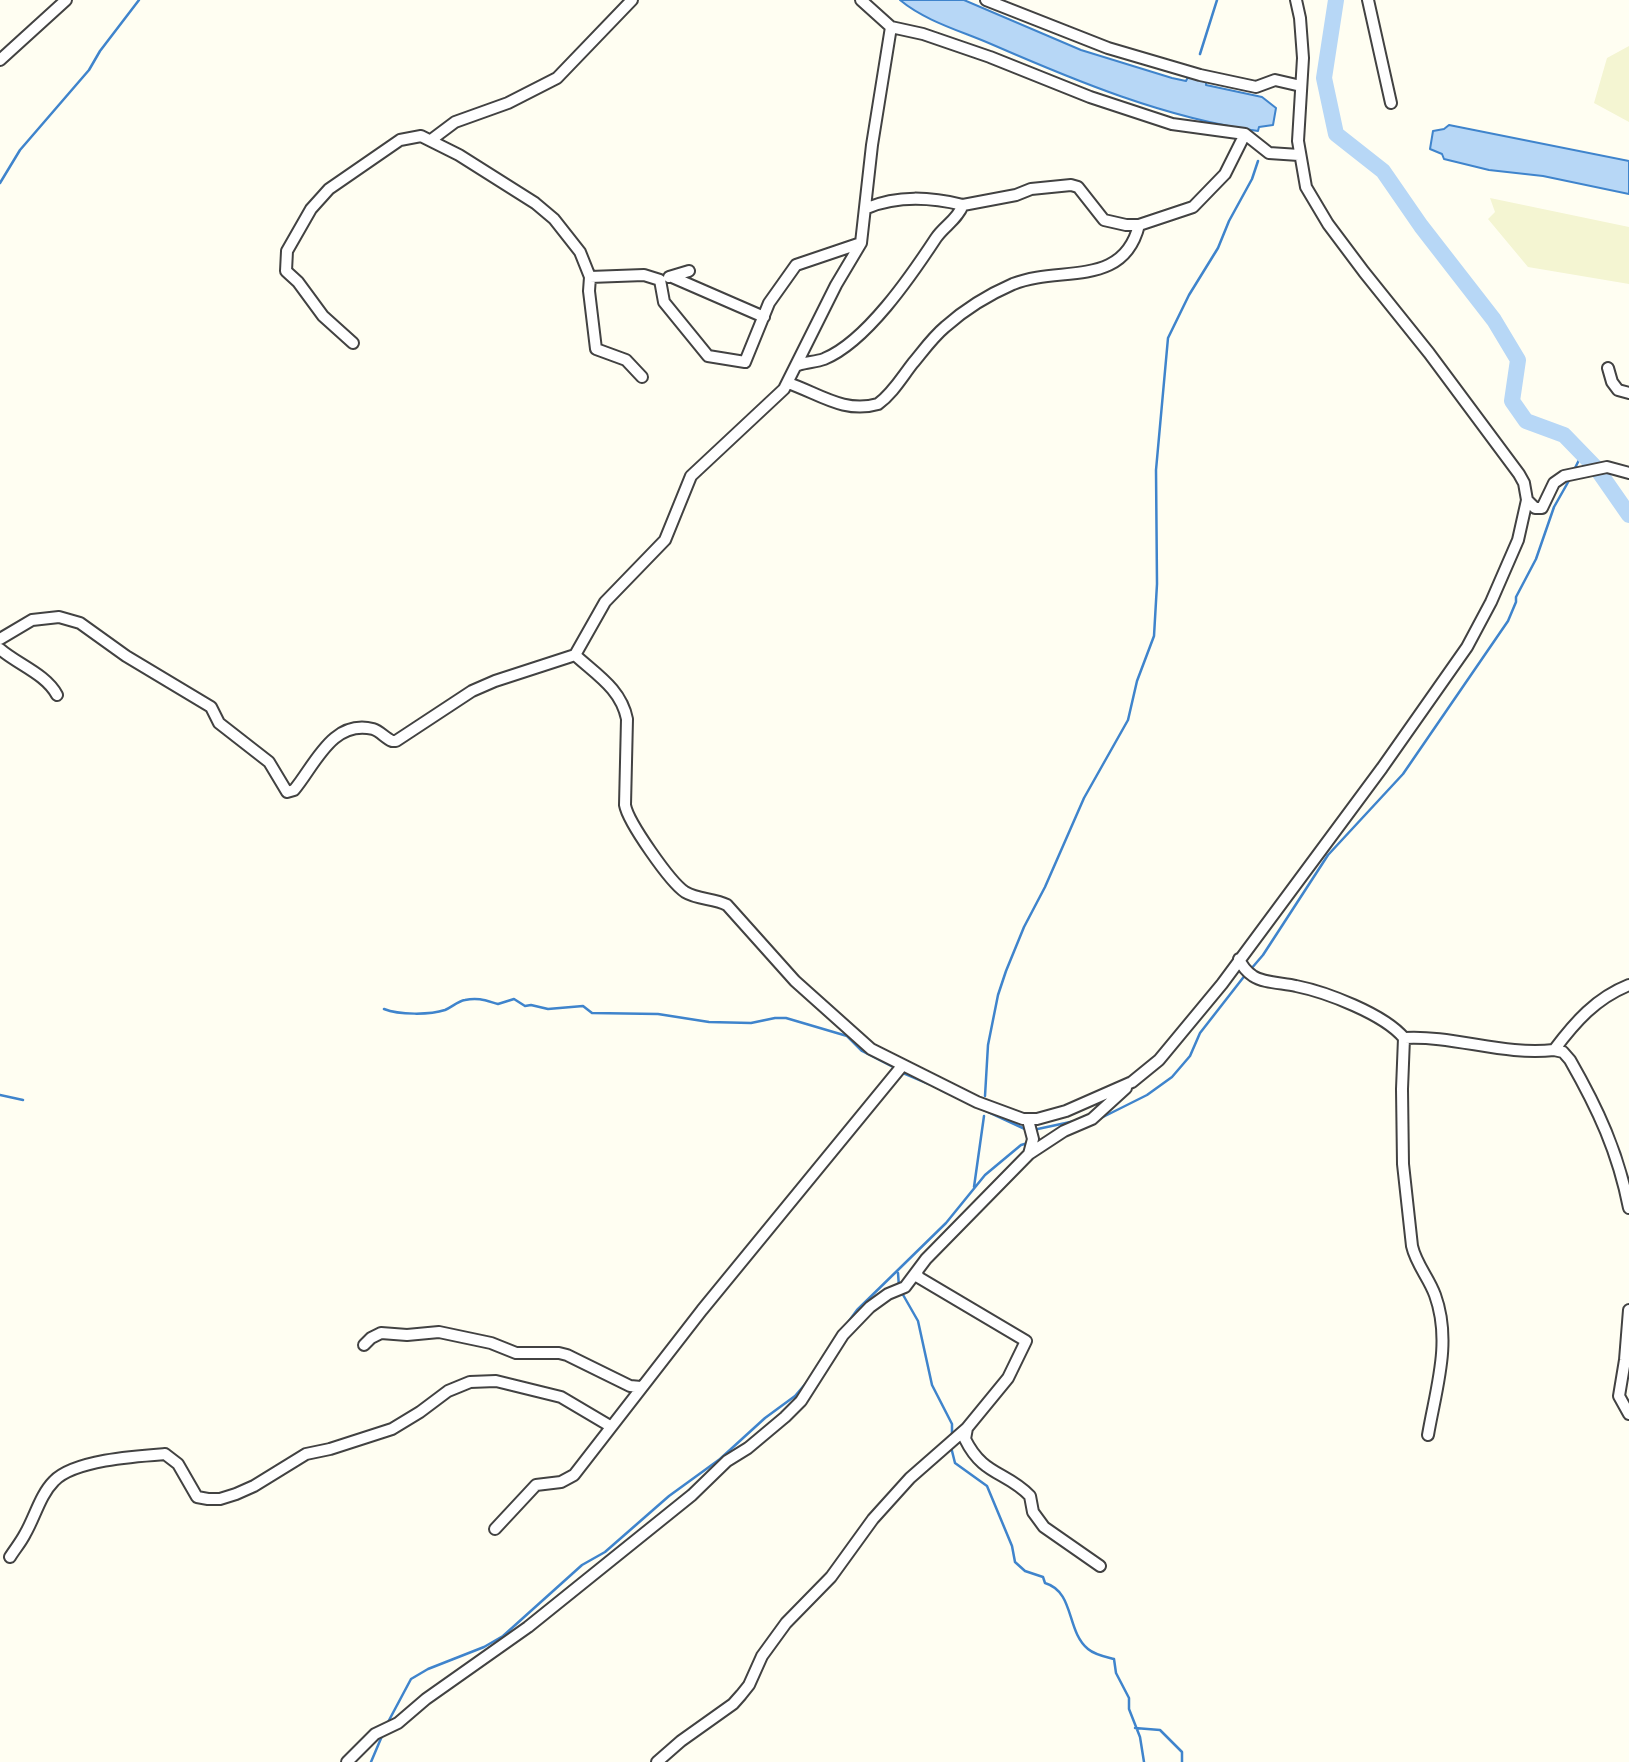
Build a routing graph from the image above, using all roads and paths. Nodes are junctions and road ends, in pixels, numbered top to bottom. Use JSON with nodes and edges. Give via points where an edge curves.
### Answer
{"nodes":[{"id":1,"x":66,"y":0,"type":"edge"},
{"id":2,"x":632,"y":0,"type":"edge"},
{"id":3,"x":861,"y":0,"type":"edge"},
{"id":4,"x":986,"y":0,"type":"edge"},
{"id":5,"x":1296,"y":0,"type":"edge"},
{"id":6,"x":1368,"y":0,"type":"edge"},
{"id":7,"x":891,"y":27,"type":"junction"},
{"id":8,"x":0,"y":60,"type":"edge"},
{"id":9,"x":1301,"y":86,"type":"junction"},
{"id":10,"x":1391,"y":103,"type":"dead end"},
{"id":11,"x":1245,"y":134,"type":"junction"},
{"id":12,"x":431,"y":140,"type":"junction"},
{"id":13,"x":1299,"y":155,"type":"junction"},
{"id":14,"x":963,"y":205,"type":"junction"},
{"id":15,"x":867,"y":208,"type":"junction"},
{"id":16,"x":1139,"y":225,"type":"junction"},
{"id":17,"x":861,"y":243,"type":"junction"},
{"id":18,"x":689,"y":271,"type":"dead end"},
{"id":19,"x":590,"y":276,"type":"junction"},
{"id":20,"x":672,"y":276,"type":"junction"},
{"id":21,"x":660,"y":280,"type":"junction"},
{"id":22,"x":764,"y":317,"type":"junction"},
{"id":23,"x":353,"y":343,"type":"dead end"},
{"id":24,"x":798,"y":365,"type":"junction"},
{"id":25,"x":1608,"y":368,"type":"dead end"},
{"id":26,"x":642,"y":377,"type":"dead end"},
{"id":27,"x":788,"y":383,"type":"junction"},
{"id":28,"x":1629,"y":393,"type":"edge"},
{"id":29,"x":1629,"y":473,"type":"edge"},
{"id":30,"x":1527,"y":500,"type":"junction"},
{"id":31,"x":0,"y":639,"type":"edge"},
{"id":32,"x":0,"y":649,"type":"edge"},
{"id":33,"x":575,"y":655,"type":"junction"},
{"id":34,"x":57,"y":695,"type":"dead end"},
{"id":35,"x":1239,"y":959,"type":"junction"},
{"id":36,"x":1629,"y":985,"type":"edge"},
{"id":37,"x":1405,"y":1038,"type":"junction"},
{"id":38,"x":1554,"y":1050,"type":"junction"},
{"id":39,"x":902,"y":1066,"type":"junction"},
{"id":40,"x":1132,"y":1082,"type":"junction"},
{"id":41,"x":1028,"y":1120,"type":"junction"},
{"id":42,"x":1029,"y":1154,"type":"junction"},
{"id":43,"x":1629,"y":1208,"type":"edge"},
{"id":44,"x":917,"y":1272,"type":"junction"},
{"id":45,"x":1629,"y":1310,"type":"edge"},
{"id":46,"x":364,"y":1345,"type":"dead end"},
{"id":47,"x":641,"y":1387,"type":"junction"},
{"id":48,"x":1629,"y":1414,"type":"edge"},
{"id":49,"x":610,"y":1426,"type":"junction"},
{"id":50,"x":967,"y":1428,"type":"junction"},
{"id":51,"x":1428,"y":1435,"type":"dead end"},
{"id":52,"x":495,"y":1529,"type":"dead end"},
{"id":53,"x":10,"y":1557,"type":"dead end"},
{"id":54,"x":1100,"y":1566,"type":"dead end"},
{"id":55,"x":347,"y":1762,"type":"edge"},
{"id":56,"x":657,"y":1762,"type":"edge"}],
"edges":[{"from":1,"to":8,"type":"street"},
{"from":2,"to":12,"type":"street","via":[[556,78],[501,106],[446,126]]},
{"from":3,"to":7,"type":"street"},
{"from":4,"to":9,"type":"street","via":[[1108,48],[1200,75],[1256,87],[1275,80]]},
{"from":5,"to":9,"type":"street","via":[[1302,32]]},
{"from":6,"to":10,"type":"street"},
{"from":7,"to":11,"type":"street","via":[[979,53],[1172,124]]},
{"from":7,"to":15,"type":"street"},
{"from":9,"to":13,"type":"street"},
{"from":11,"to":13,"type":"street","via":[[1269,153]]},
{"from":11,"to":16,"type":"street","via":[[1225,174],[1193,207]]},
{"from":12,"to":19,"type":"street","via":[[548,212],[580,253]]},
{"from":12,"to":23,"type":"street","via":[[405,138],[329,189],[311,209],[287,251],[286,271],[323,316]]},
{"from":13,"to":30,"type":"street","via":[[1306,187],[1328,224],[1519,474]]},
{"from":14,"to":15,"type":"street","via":[[905,197]]},
{"from":14,"to":16,"type":"street","via":[[1071,185],[1079,187],[1104,220]]},
{"from":14,"to":24,"type":"street","via":[[902,288],[849,344],[822,359]]},
{"from":15,"to":17,"type":"street"},
{"from":16,"to":27,"type":"street","via":[[1132,242],[1112,265],[1017,283],[954,320],[878,404],[840,404]]},
{"from":17,"to":22,"type":"street","via":[[796,265]]},
{"from":17,"to":24,"type":"street"},
{"from":18,"to":20,"type":"street"},
{"from":19,"to":21,"type":"street","via":[[645,275]]},
{"from":19,"to":26,"type":"street","via":[[596,349],[626,360]]},
{"from":20,"to":21,"type":"street"},
{"from":20,"to":22,"type":"street"},
{"from":21,"to":22,"type":"street","via":[[664,302],[708,356],[745,362]]},
{"from":24,"to":27,"type":"street"},
{"from":25,"to":28,"type":"street","via":[[1618,390]]},
{"from":27,"to":33,"type":"street","via":[[691,476],[665,540],[604,602]]},
{"from":29,"to":30,"type":"street","via":[[1606,467],[1564,476],[1554,483],[1542,508]]},
{"from":30,"to":35,"type":"street","via":[[1518,540],[1467,647],[1376,778]]},
{"from":31,"to":33,"type":"street","via":[[32,620],[59,617],[80,623],[211,707],[219,723],[269,762],[287,792],[294,790],[323,750],[344,731],[369,729],[396,741],[472,691]]},
{"from":32,"to":34,"type":"street","via":[[47,682]]},
{"from":33,"to":39,"type":"street","via":[[620,696],[627,719],[627,814],[681,889],[727,905],[831,1015]]},
{"from":35,"to":37,"type":"street","via":[[1255,978],[1331,996],[1391,1026]]},
{"from":35,"to":40,"type":"street","via":[[1171,1046]]},
{"from":36,"to":38,"type":"street","via":[[1593,1005]]},
{"from":37,"to":38,"type":"street"},
{"from":37,"to":51,"type":"street","via":[[1403,1151],[1412,1246],[1436,1296],[1444,1348]]},
{"from":38,"to":43,"type":"street","via":[[1570,1059],[1608,1131]]},
{"from":39,"to":41,"type":"street","via":[[977,1102]]},
{"from":39,"to":47,"type":"street"},
{"from":40,"to":41,"type":"street","via":[[1059,1113]]},
{"from":40,"to":42,"type":"street","via":[[1093,1119]]},
{"from":41,"to":42,"type":"street","via":[[1033,1139]]},
{"from":42,"to":44,"type":"street"},
{"from":44,"to":50,"type":"street","via":[[918,1277],[1026,1341],[1008,1378]]},
{"from":44,"to":55,"type":"street","via":[[905,1287],[880,1298],[843,1335],[800,1401],[766,1433],[528,1627],[398,1723],[375,1734]]},
{"from":45,"to":48,"type":"street","via":[[1619,1396]]},
{"from":46,"to":47,"type":"street","via":[[389,1332],[453,1334],[516,1353],[567,1355]]},
{"from":47,"to":49,"type":"street"},
{"from":49,"to":52,"type":"street","via":[[574,1475],[536,1485]]},
{"from":49,"to":53,"type":"street","via":[[561,1397],[496,1381],[470,1382],[448,1391],[392,1429],[306,1454],[254,1486],[219,1499],[197,1497],[178,1464],[165,1454],[65,1473],[47,1491]]},
{"from":50,"to":54,"type":"street","via":[[965,1440],[977,1460],[1024,1490],[1044,1527]]},
{"from":50,"to":56,"type":"street","via":[[879,1512],[831,1577],[786,1623],[733,1704]]}]}
